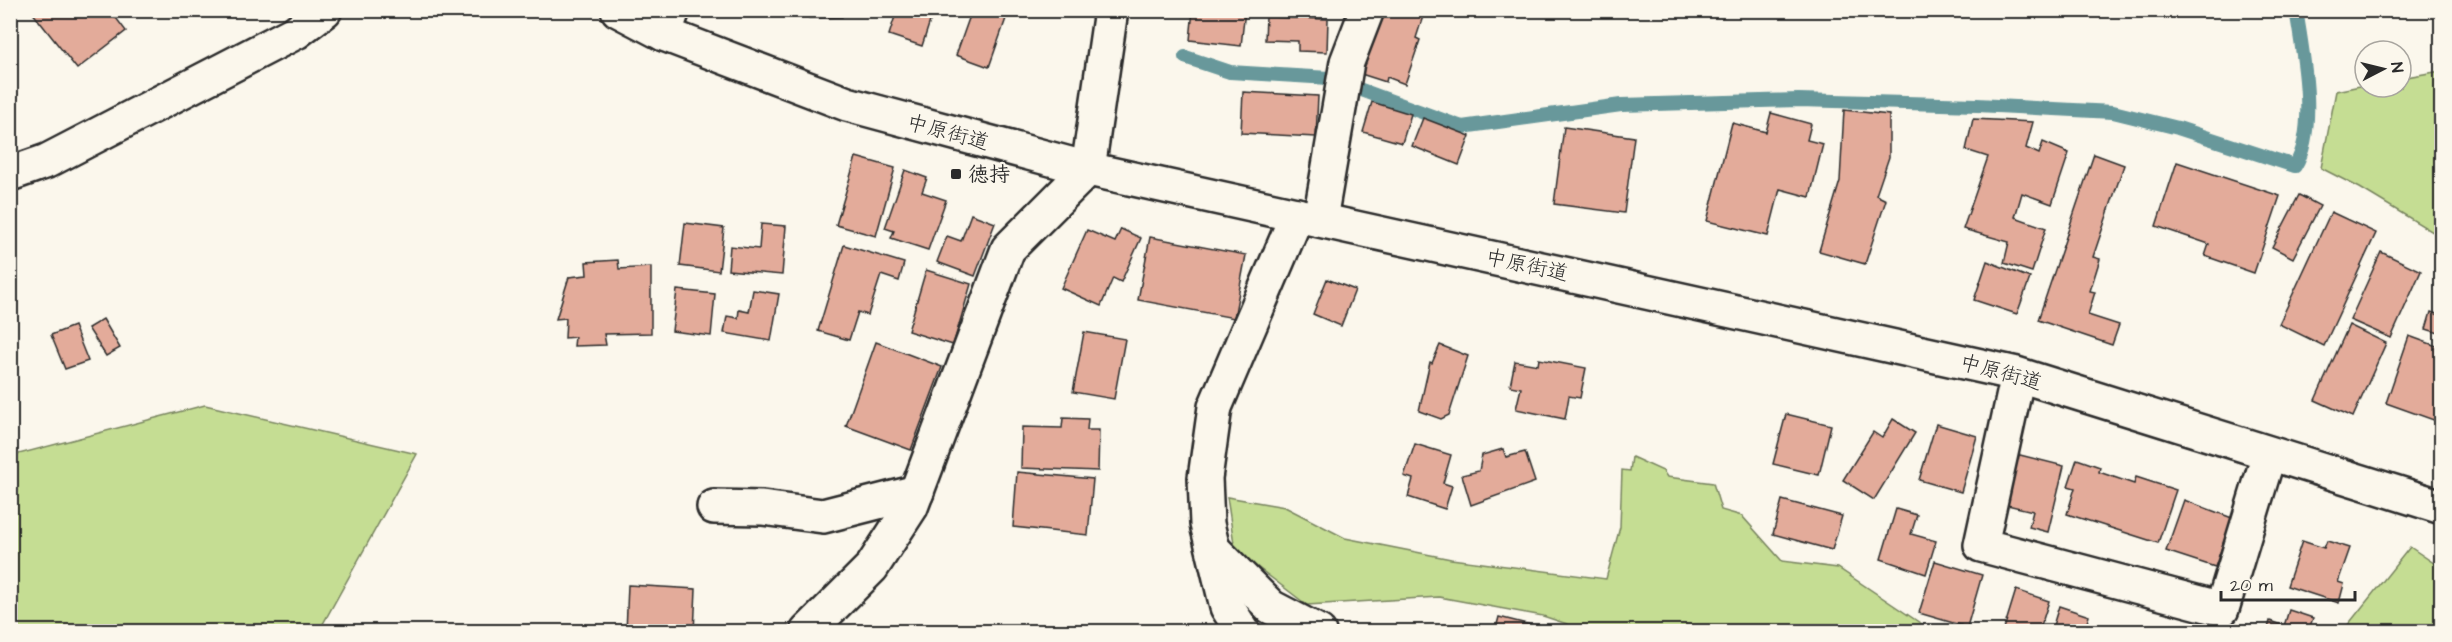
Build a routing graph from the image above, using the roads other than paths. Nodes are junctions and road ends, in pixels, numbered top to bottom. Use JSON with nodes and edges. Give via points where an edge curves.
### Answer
{"nodes":[{"id":1,"x":325,"y":10,"type":"edge"},
{"id":2,"x":618,"y":10,"type":"edge"},
{"id":3,"x":1111,"y":10,"type":"edge"},
{"id":4,"x":1367,"y":10,"type":"edge"},
{"id":5,"x":669,"y":22,"type":"edge"},
{"id":6,"x":1088,"y":169,"type":"junction"},
{"id":7,"x":10,"y":174,"type":"edge"},
{"id":8,"x":1308,"y":217,"type":"junction"},
{"id":9,"x":2018,"y":375,"type":"junction"},
{"id":10,"x":2269,"y":454,"type":"junction"},
{"id":11,"x":917,"y":492,"type":"junction"},
{"id":12,"x":714,"y":507,"type":"dead end"},
{"id":13,"x":2442,"y":507,"type":"edge"},
{"id":14,"x":1214,"y":550,"type":"junction"},
{"id":15,"x":807,"y":632,"type":"edge"},
{"id":16,"x":1244,"y":632,"type":"edge"},
{"id":17,"x":1318,"y":632,"type":"edge"}],
"edges":[{"from":1,"to":7,"type":"street","via":[[296,32],[47,160]]},
{"from":2,"to":5,"type":"street","name":"中原街道"},
{"from":3,"to":6,"type":"street"},
{"from":4,"to":8,"type":"street","via":[[1347,62]]},
{"from":5,"to":6,"type":"street","name":"中原街道","via":[[847,104]]},
{"from":6,"to":8,"type":"street","name":"中原街道"},
{"from":6,"to":11,"type":"street","via":[[1008,249]]},
{"from":8,"to":9,"type":"street","name":"中原街道"},
{"from":8,"to":14,"type":"street","via":[[1215,407],[1205,477]]},
{"from":9,"to":10,"type":"street","name":"中原街道"},
{"from":9,"to":10,"type":"street","via":[[1980,545],[2222,609]]},
{"from":10,"to":13,"type":"street","name":"中原街道"},
{"from":11,"to":12,"type":"street","via":[[823,516]]},
{"from":11,"to":15,"type":"street","via":[[872,567]]},
{"from":14,"to":16,"type":"street","via":[[1227,607]]},
{"from":14,"to":17,"type":"street","via":[[1271,607]]}]}
